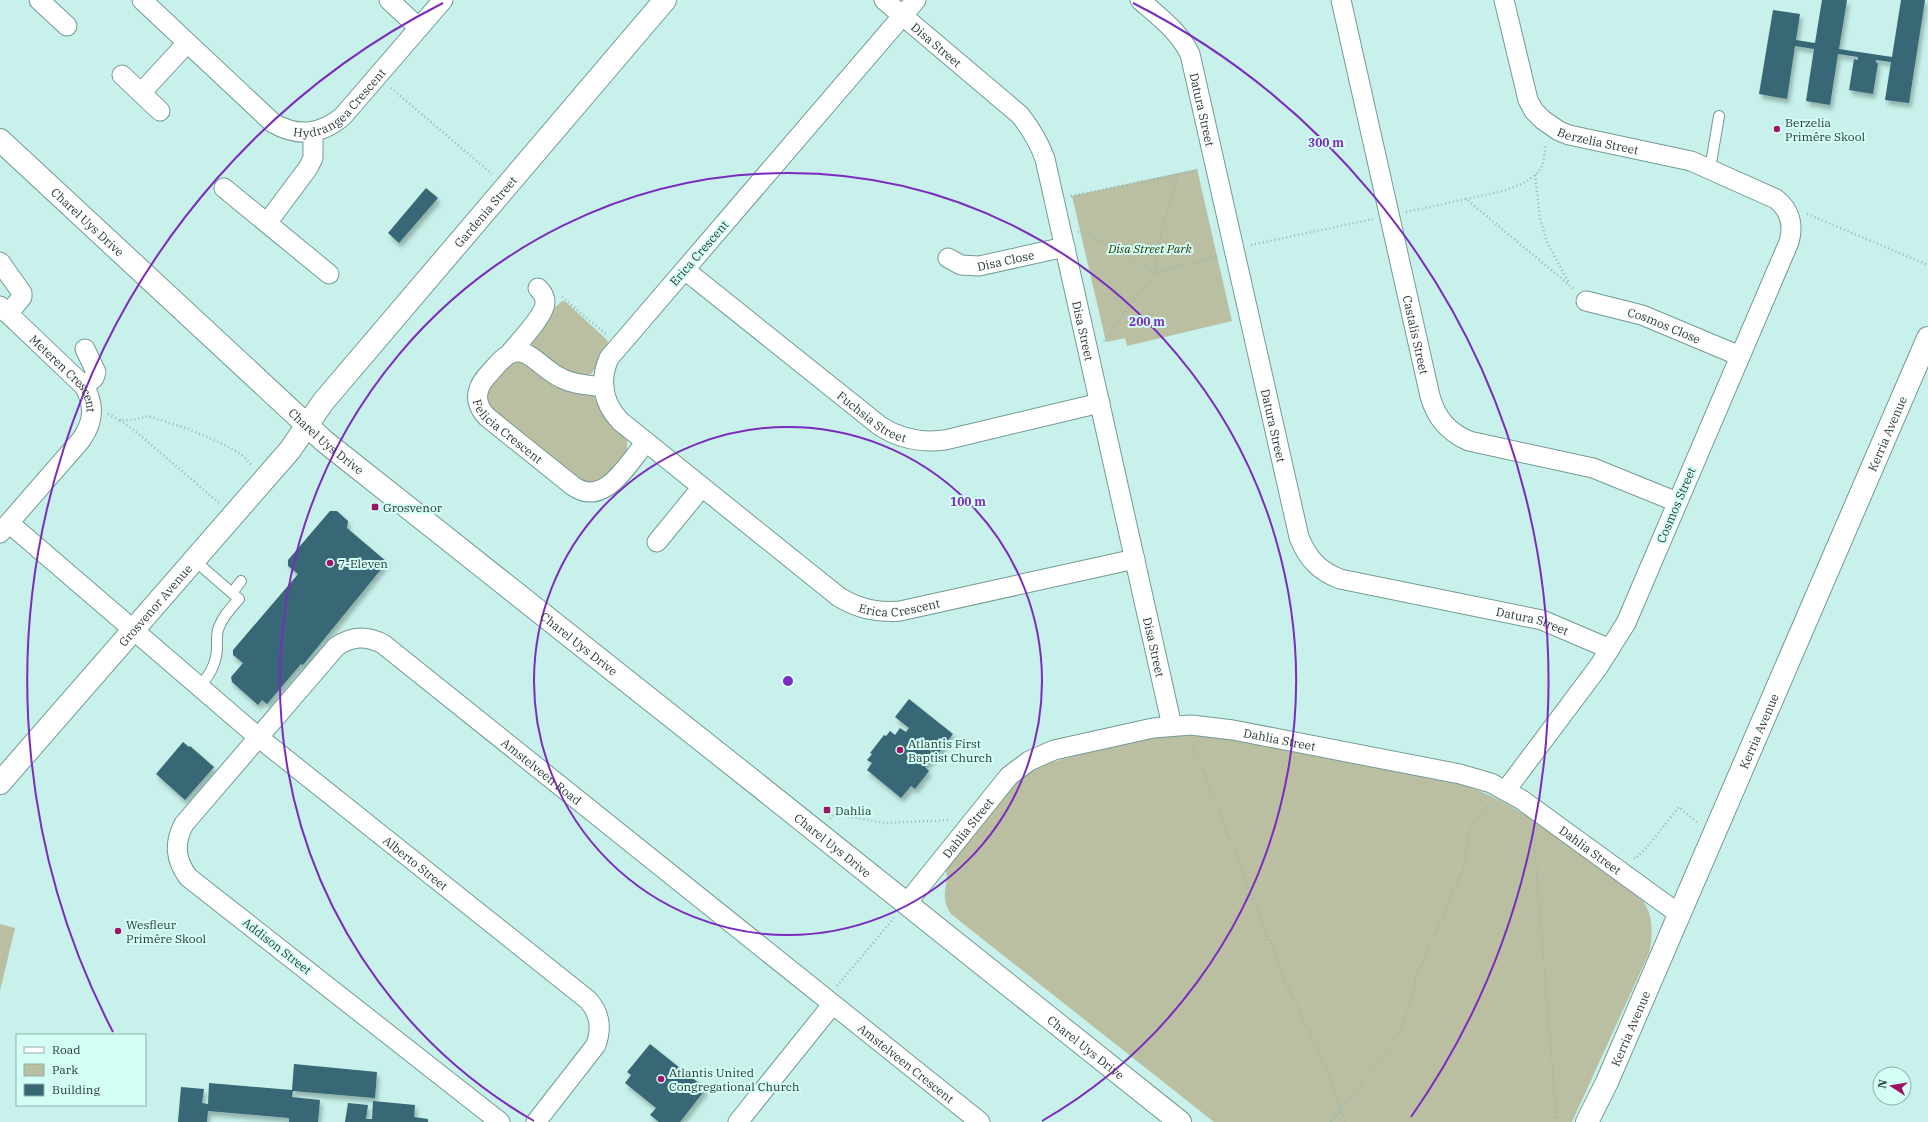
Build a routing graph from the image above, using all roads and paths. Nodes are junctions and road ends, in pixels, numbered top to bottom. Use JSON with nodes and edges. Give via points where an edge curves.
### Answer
{"nodes":[{"id":1,"x":142,"y":0,"type":"edge"},
{"id":2,"x":389,"y":0,"type":"edge"},
{"id":3,"x":443,"y":0,"type":"edge"},
{"id":4,"x":665,"y":0,"type":"edge"},
{"id":5,"x":884,"y":0,"type":"edge"},
{"id":6,"x":916,"y":0,"type":"edge"},
{"id":7,"x":1140,"y":0,"type":"edge"},
{"id":8,"x":1341,"y":0,"type":"edge"},
{"id":9,"x":1504,"y":0,"type":"edge"},
{"id":10,"x":47,"y":2,"type":"edge"},
{"id":11,"x":902,"y":16,"type":"junction"},
{"id":12,"x":67,"y":26,"type":"dead end"},
{"id":13,"x":419,"y":28,"type":"junction"},
{"id":14,"x":187,"y":42,"type":"junction"},
{"id":15,"x":122,"y":75,"type":"dead end"},
{"id":16,"x":377,"y":77,"type":"junction"},
{"id":17,"x":141,"y":93,"type":"junction"},
{"id":18,"x":160,"y":111,"type":"dead end"},
{"id":19,"x":1719,"y":116,"type":"dead end"},
{"id":20,"x":1549,"y":126,"type":"junction"},
{"id":21,"x":313,"y":132,"type":"junction"},
{"id":22,"x":0,"y":140,"type":"edge"},
{"id":23,"x":1215,"y":166,"type":"junction"},
{"id":24,"x":1710,"y":170,"type":"junction"},
{"id":25,"x":1177,"y":175,"type":"junction"},
{"id":26,"x":1535,"y":175,"type":"junction"},
{"id":27,"x":505,"y":187,"type":"junction"},
{"id":28,"x":224,"y":188,"type":"dead end"},
{"id":29,"x":1466,"y":199,"type":"junction"},
{"id":30,"x":1054,"y":200,"type":"junction"},
{"id":31,"x":1778,"y":202,"type":"junction"},
{"id":32,"x":1389,"y":215,"type":"junction"},
{"id":33,"x":267,"y":223,"type":"junction"},
{"id":34,"x":1064,"y":242,"type":"junction"},
{"id":35,"x":1235,"y":252,"type":"junction"},
{"id":36,"x":948,"y":258,"type":"dead end"},
{"id":37,"x":0,"y":262,"type":"edge"},
{"id":38,"x":1928,"y":265,"type":"edge"},
{"id":39,"x":685,"y":270,"type":"junction"},
{"id":40,"x":1155,"y":273,"type":"junction"},
{"id":41,"x":329,"y":274,"type":"dead end"},
{"id":42,"x":1572,"y":287,"type":"junction"},
{"id":43,"x":538,"y":288,"type":"joint"},
{"id":44,"x":1586,"y":301,"type":"joint"},
{"id":45,"x":4,"y":310,"type":"edge"},
{"id":46,"x":1928,"y":338,"type":"edge"},
{"id":47,"x":621,"y":344,"type":"junction"},
{"id":48,"x":84,"y":349,"type":"dead end"},
{"id":49,"x":1088,"y":351,"type":"junction"},
{"id":50,"x":510,"y":353,"type":"junction"},
{"id":51,"x":1740,"y":356,"type":"junction"},
{"id":52,"x":604,"y":387,"type":"junction"},
{"id":53,"x":88,"y":394,"type":"junction"},
{"id":54,"x":1100,"y":403,"type":"junction"},
{"id":55,"x":119,"y":420,"type":"junction"},
{"id":56,"x":307,"y":425,"type":"junction"},
{"id":57,"x":646,"y":442,"type":"junction"},
{"id":58,"x":266,"y":478,"type":"junction"},
{"id":59,"x":702,"y":487,"type":"junction"},
{"id":60,"x":1677,"y":502,"type":"junction"},
{"id":61,"x":232,"y":516,"type":"junction"},
{"id":62,"x":5,"y":528,"type":"edge"},
{"id":63,"x":658,"y":542,"type":"dead end"},
{"id":64,"x":1135,"y":559,"type":"junction"},
{"id":65,"x":194,"y":560,"type":"junction"},
{"id":66,"x":241,"y":581,"type":"dead end"},
{"id":67,"x":235,"y":596,"type":"junction"},
{"id":68,"x":133,"y":630,"type":"junction"},
{"id":69,"x":1610,"y":649,"type":"junction"},
{"id":70,"x":199,"y":687,"type":"junction"},
{"id":71,"x":1191,"y":725,"type":"junction"},
{"id":72,"x":1172,"y":726,"type":"junction"},
{"id":73,"x":258,"y":738,"type":"junction"},
{"id":74,"x":0,"y":784,"type":"edge"},
{"id":75,"x":1506,"y":790,"type":"junction"},
{"id":76,"x":1536,"y":810,"type":"junction"},
{"id":77,"x":972,"y":822,"type":"junction"},
{"id":78,"x":818,"y":833,"type":"junction"},
{"id":79,"x":1713,"y":836,"type":"junction"},
{"id":80,"x":1629,"y":855,"type":"dead end"},
{"id":81,"x":906,"y":904,"type":"junction"},
{"id":82,"x":1679,"y":914,"type":"junction"},
{"id":83,"x":829,"y":1002,"type":"junction"},
{"id":84,"x":1341,"y":1111,"type":"junction"},
{"id":85,"x":500,"y":1122,"type":"edge"},
{"id":86,"x":536,"y":1122,"type":"edge"},
{"id":87,"x":738,"y":1122,"type":"edge"},
{"id":88,"x":980,"y":1122,"type":"edge"},
{"id":89,"x":1180,"y":1122,"type":"edge"},
{"id":90,"x":1331,"y":1122,"type":"edge"},
{"id":91,"x":1345,"y":1122,"type":"edge"},
{"id":92,"x":1557,"y":1122,"type":"edge"},
{"id":93,"x":1587,"y":1122,"type":"edge"}],
"edges":[{"from":1,"to":14,"type":"street","name":"Hydrangea Crescent"},
{"from":2,"to":13,"type":"street"},
{"from":3,"to":13,"type":"street","name":"Hydrangea Crescent"},
{"from":4,"to":27,"type":"street","name":"Gardenia Street"},
{"from":5,"to":11,"type":"street","name":"Disa Street"},
{"from":6,"to":11,"type":"street"},
{"from":7,"to":23,"type":"street","name":"Datura Street","via":[[1180,36],[1190,54]]},
{"from":8,"to":32,"type":"street","name":"Castalis Street"},
{"from":9,"to":20,"type":"street","name":"Berzelia Street","via":[[1526,94],[1534,111]]},
{"from":10,"to":12,"type":"street"},
{"from":11,"to":30,"type":"street","name":"Disa Street","via":[[1020,115],[1041,148]]},
{"from":11,"to":39,"type":"street","name":"Erica Crescent"},
{"from":13,"to":16,"type":"street","name":"Hydrangea Crescent"},
{"from":14,"to":17,"type":"street"},
{"from":14,"to":21,"type":"street","name":"Hydrangea Crescent","via":[[273,123],[292,132]]},
{"from":15,"to":17,"type":"street"},
{"from":16,"to":21,"type":"street","name":"Hydrangea Crescent","via":[[343,116],[324,129]]},
{"from":16,"to":27,"type":"path"},
{"from":17,"to":18,"type":"street"},
{"from":19,"to":24,"type":"lane"},
{"from":20,"to":24,"type":"street","name":"Berzelia Street","via":[[1569,135],[1691,161]]},
{"from":20,"to":26,"type":"path","via":[[1542,166]]},
{"from":21,"to":33,"type":"street","via":[[313,158],[308,168]]},
{"from":22,"to":56,"type":"street","name":"Charel Uys Drive"},
{"from":23,"to":25,"type":"path"},
{"from":23,"to":35,"type":"street","name":"Datura Street"},
{"from":24,"to":31,"type":"street","name":"Berzelia Street"},
{"from":25,"to":30,"type":"path"},
{"from":25,"to":40,"type":"path","via":[[1161,233]]},
{"from":26,"to":29,"type":"path","via":[[1526,182],[1504,191]]},
{"from":26,"to":42,"type":"path","via":[[1540,218],[1547,242]]},
{"from":27,"to":56,"type":"street","name":"Gardenia Street","via":[[323,402]]},
{"from":28,"to":33,"type":"street"},
{"from":29,"to":32,"type":"path"},
{"from":29,"to":42,"type":"path"},
{"from":30,"to":34,"type":"street","name":"Disa Street"},
{"from":31,"to":38,"type":"path"},
{"from":31,"to":51,"type":"street","name":"Cosmos Street","via":[[1790,218],[1792,230]]},
{"from":32,"to":35,"type":"path","via":[[1246,246]]},
{"from":32,"to":60,"type":"street","name":"Castalis Street","via":[[1433,407],[1452,433],[1468,441],[1593,468]]},
{"from":33,"to":41,"type":"street"},
{"from":34,"to":36,"type":"street","name":"Disa Close","via":[[979,266],[961,265]]},
{"from":34,"to":40,"type":"path","via":[[1082,230]]},
{"from":34,"to":49,"type":"street","name":"Disa Street"},
{"from":35,"to":40,"type":"path"},
{"from":35,"to":69,"type":"street","name":"Datura Street","via":[[1299,537],[1312,562],[1340,579],[1542,620]]},
{"from":37,"to":45,"type":"street","via":[[22,293],[22,297]]},
{"from":39,"to":47,"type":"street","name":"Erica Crescent"},
{"from":39,"to":54,"type":"street","name":"Fuchsia Street","via":[[880,426],[899,436],[922,441],[945,440]]},
{"from":40,"to":49,"type":"path","via":[[1105,340]]},
{"from":42,"to":44,"type":"path"},
{"from":43,"to":47,"type":"path","via":[[566,299],[600,330]]},
{"from":43,"to":50,"type":"street","via":[[545,301],[543,311]]},
{"from":44,"to":51,"type":"street","name":"Cosmos Close","via":[[1642,314]]},
{"from":45,"to":53,"type":"street","name":"Meteren Crescent"},
{"from":46,"to":79,"type":"street","name":"Kerria Avenue"},
{"from":47,"to":52,"type":"street","name":"Erica Crescent","via":[[606,367]]},
{"from":48,"to":53,"type":"street","via":[[96,372]]},
{"from":49,"to":54,"type":"street","name":"Disa Street"},
{"from":50,"to":52,"type":"street","via":[[528,354],[564,380]]},
{"from":50,"to":57,"type":"street","name":"Felicia Crescent","via":[[501,359],[481,384],[478,397],[480,409],[578,490],[590,493],[605,489]]},
{"from":51,"to":60,"type":"street","name":"Cosmos Street"},
{"from":52,"to":57,"type":"street","name":"Erica Crescent","via":[[605,397],[614,414]]},
{"from":53,"to":55,"type":"path","via":[[101,410]]},
{"from":53,"to":62,"type":"street","name":"Meteren Crescent","via":[[92,414],[86,432]]},
{"from":54,"to":64,"type":"street","name":"Disa Street"},
{"from":55,"to":58,"type":"path","via":[[148,416],[188,429],[241,454]]},
{"from":55,"to":61,"type":"path","via":[[210,494]]},
{"from":56,"to":58,"type":"street","name":"Grosvenor Avenue"},
{"from":56,"to":78,"type":"street","name":"Charel Uys Drive"},
{"from":57,"to":59,"type":"street","name":"Erica Crescent"},
{"from":58,"to":61,"type":"street","name":"Grosvenor Avenue"},
{"from":59,"to":63,"type":"street"},
{"from":59,"to":64,"type":"street","name":"Erica Crescent","via":[[839,597],[872,611],[900,611]]},
{"from":60,"to":69,"type":"street","name":"Cosmos Street","via":[[1626,623]]},
{"from":61,"to":65,"type":"street","name":"Grosvenor Avenue"},
{"from":62,"to":68,"type":"street","name":"Meteren Crescent"},
{"from":64,"to":72,"type":"street","name":"Disa Street"},
{"from":65,"to":67,"type":"lane"},
{"from":65,"to":68,"type":"street","name":"Grosvenor Avenue"},
{"from":66,"to":67,"type":"lane"},
{"from":67,"to":70,"type":"lane","via":[[218,628],[214,665]]},
{"from":68,"to":70,"type":"street","name":"Alberto Street"},
{"from":68,"to":74,"type":"street","name":"Grosvenor Avenue"},
{"from":69,"to":75,"type":"street","name":"Cosmos Street"},
{"from":70,"to":73,"type":"street","name":"Alberto Street"},
{"from":71,"to":72,"type":"street","name":"Dahlia Street"},
{"from":71,"to":75,"type":"street","name":"Dahlia Street","via":[[1233,730],[1460,774],[1492,783]]},
{"from":71,"to":84,"type":"path","via":[[1189,736],[1284,978],[1328,1073]]},
{"from":72,"to":77,"type":"street","name":"Dahlia Street","via":[[1135,731],[1041,755],[1009,776]]},
{"from":73,"to":83,"type":"street","name":"Amstelveen Road","via":[[336,647],[350,639],[375,640]]},
{"from":73,"to":85,"type":"street","name":"Addison Street","via":[[184,824],[177,841],[178,860],[182,869]]},
{"from":73,"to":86,"type":"street","name":"Alberto Street","via":[[593,1006],[599,1022],[596,1045]]},
{"from":75,"to":76,"type":"street","name":"Dahlia Street"},
{"from":75,"to":84,"type":"path","via":[[1487,807],[1470,830],[1464,867],[1417,976],[1408,1012],[1400,1030],[1388,1050]]},
{"from":76,"to":82,"type":"street","name":"Dahlia Street"},
{"from":76,"to":92,"type":"path","via":[[1533,822]]},
{"from":77,"to":78,"type":"path","via":[[952,820],[884,823],[835,814]]},
{"from":77,"to":81,"type":"street","name":"Dahlia Street"},
{"from":78,"to":81,"type":"street","name":"Charel Uys Drive"},
{"from":79,"to":80,"type":"path","via":[[1679,806],[1636,859]]},
{"from":79,"to":82,"type":"street","name":"Kerria Avenue"},
{"from":81,"to":83,"type":"path"},
{"from":81,"to":89,"type":"street","name":"Charel Uys Drive"},
{"from":82,"to":93,"type":"street","name":"Kerria Avenue","via":[[1607,1082]]},
{"from":83,"to":87,"type":"street"},
{"from":83,"to":88,"type":"street","name":"Amstelveen Crescent"},
{"from":84,"to":90,"type":"path"},
{"from":84,"to":91,"type":"path"}]}
